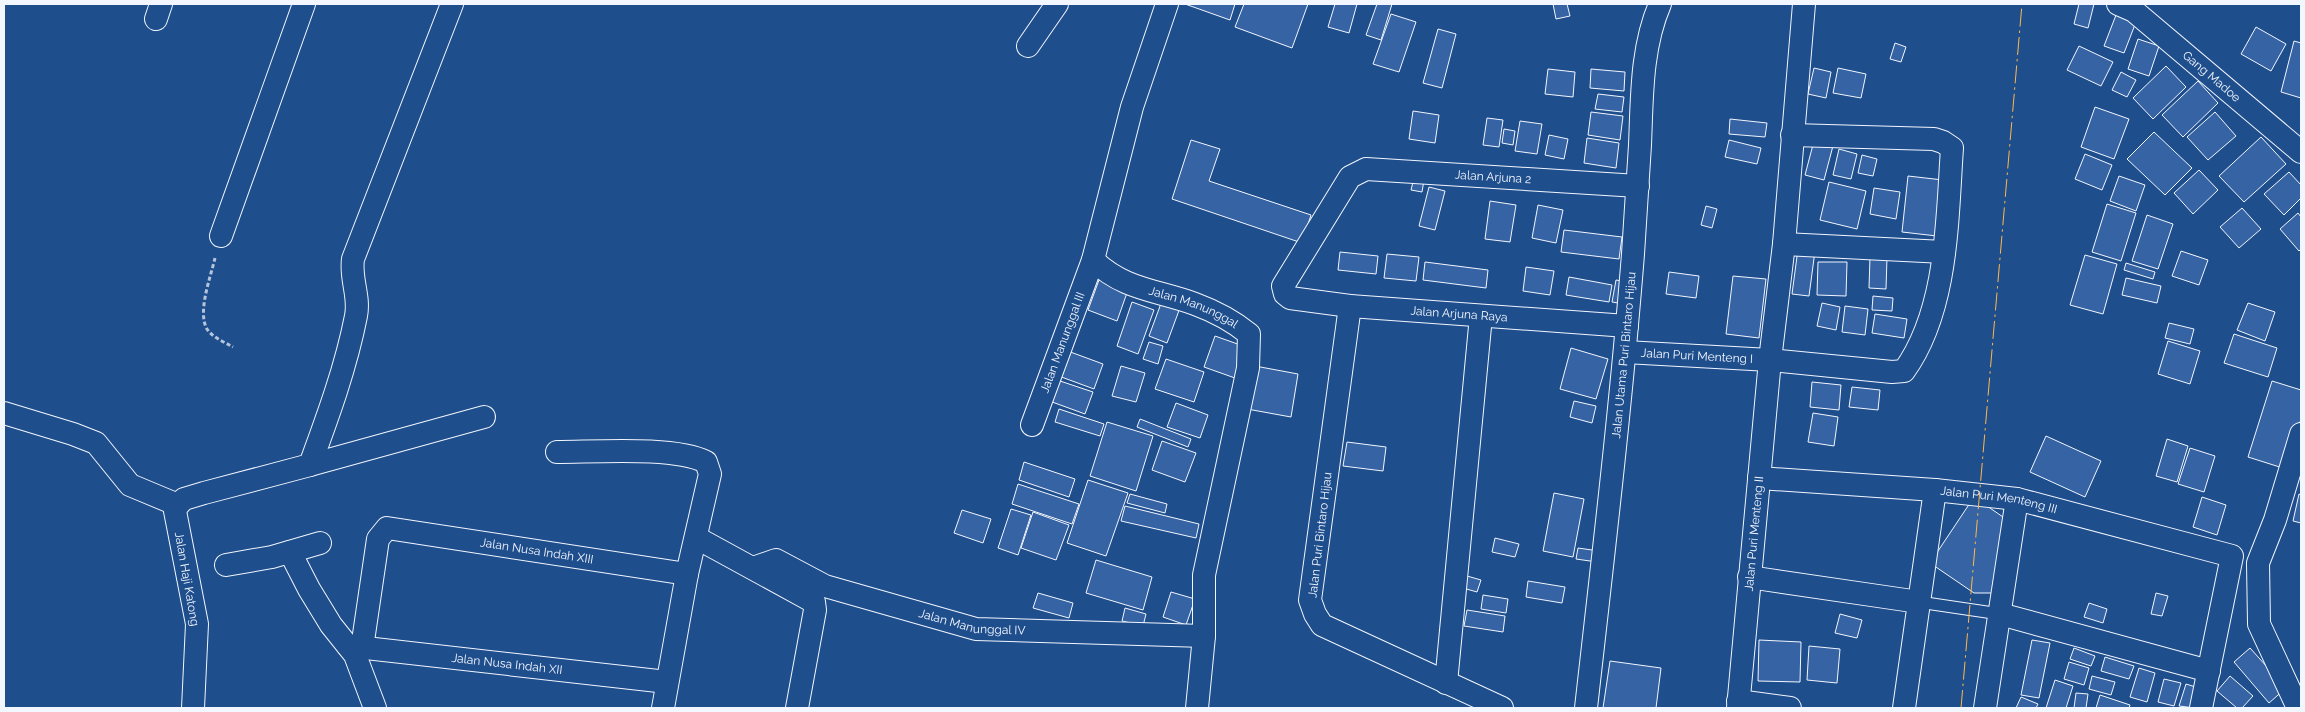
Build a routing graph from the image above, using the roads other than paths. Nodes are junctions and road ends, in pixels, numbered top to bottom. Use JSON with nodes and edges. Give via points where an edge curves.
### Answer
{"nodes":[{"id":1,"x":304,"y":4,"type":"edge"},
{"id":2,"x":452,"y":4,"type":"edge"},
{"id":3,"x":1057,"y":4,"type":"edge"},
{"id":4,"x":1167,"y":4,"type":"edge"},
{"id":5,"x":1660,"y":4,"type":"edge"},
{"id":6,"x":1804,"y":4,"type":"edge"},
{"id":7,"x":2129,"y":6,"type":"edge"},
{"id":8,"x":1028,"y":46,"type":"dead end"},
{"id":9,"x":1792,"y":135,"type":"junction"},
{"id":10,"x":2301,"y":152,"type":"edge"},
{"id":11,"x":1638,"y":186,"type":"junction"},
{"id":12,"x":221,"y":236,"type":"road end"},
{"id":13,"x":1784,"y":244,"type":"junction"},
{"id":14,"x":1944,"y":252,"type":"junction"},
{"id":15,"x":1093,"y":260,"type":"junction"},
{"id":16,"x":1290,"y":298,"type":"joint"},
{"id":17,"x":1350,"y":306,"type":"junction"},
{"id":18,"x":1481,"y":316,"type":"junction"},
{"id":19,"x":1627,"y":326,"type":"junction"},
{"id":20,"x":1625,"y":352,"type":"junction"},
{"id":21,"x":1770,"y":360,"type":"junction"},
{"id":22,"x":4,"y":414,"type":"edge"},
{"id":23,"x":484,"y":417,"type":"dead end"},
{"id":24,"x":1032,"y":424,"type":"dead end"},
{"id":25,"x":2301,"y":434,"type":"edge"},
{"id":26,"x":557,"y":452,"type":"dead end"},
{"id":27,"x":310,"y":465,"type":"junction"},
{"id":28,"x":1759,"y":478,"type":"junction"},
{"id":29,"x":1935,"y":490,"type":"junction"},
{"id":30,"x":2017,"y":499,"type":"junction"},
{"id":31,"x":176,"y":508,"type":"junction"},
{"id":32,"x":696,"y":538,"type":"junction"},
{"id":33,"x":320,"y":542,"type":"dead end"},
{"id":34,"x":290,"y":552,"type":"junction"},
{"id":35,"x":226,"y":564,"type":"dead end"},
{"id":36,"x":753,"y":568,"type":"junction"},
{"id":37,"x":687,"y":574,"type":"junction"},
{"id":38,"x":1750,"y":578,"type":"junction"},
{"id":39,"x":1919,"y":602,"type":"junction"},
{"id":40,"x":2000,"y":614,"type":"junction"},
{"id":41,"x":1204,"y":636,"type":"junction"},
{"id":42,"x":355,"y":647,"type":"junction"},
{"id":43,"x":2209,"y":671,"type":"junction"},
{"id":44,"x":667,"y":682,"type":"junction"},
{"id":45,"x":1446,"y":683,"type":"junction"},
{"id":46,"x":1738,"y":705,"type":"edge"},
{"id":47,"x":193,"y":708,"type":"edge"},
{"id":48,"x":375,"y":708,"type":"edge"},
{"id":49,"x":663,"y":708,"type":"edge"},
{"id":50,"x":798,"y":708,"type":"edge"},
{"id":51,"x":1197,"y":708,"type":"edge"},
{"id":52,"x":1502,"y":708,"type":"edge"},
{"id":53,"x":1586,"y":708,"type":"edge"},
{"id":54,"x":1790,"y":708,"type":"edge"},
{"id":55,"x":1904,"y":708,"type":"edge"},
{"id":56,"x":1985,"y":708,"type":"edge"},
{"id":57,"x":2201,"y":708,"type":"edge"},
{"id":58,"x":2298,"y":708,"type":"edge"}],
"edges":[{"from":1,"to":12,"type":"street"},
{"from":2,"to":27,"type":"street","via":[[353,259],[358,298],[356,315],[331,407]]},
{"from":3,"to":8,"type":"street"},
{"from":4,"to":15,"type":"street","via":[[1132,107]]},
{"from":5,"to":11,"type":"street","name":"Jalan Utama Puri Bintaro Hijau","via":[[1653,19],[1645,62]]},
{"from":6,"to":9,"type":"street","name":"Jalan Puri Menteng II"},
{"from":7,"to":10,"type":"street","name":"Gang Madoe"},
{"from":9,"to":13,"type":"street","name":"Jalan Puri Menteng II"},
{"from":9,"to":14,"type":"street","via":[[1934,139],[1952,148]]},
{"from":11,"to":16,"type":"street","name":"Jalan Arjuna 2","via":[[1366,169],[1350,177],[1283,286],[1284,294]]},
{"from":11,"to":19,"type":"street","name":"Jalan Utama Puri Bintaro Hijau"},
{"from":13,"to":14,"type":"street"},
{"from":13,"to":21,"type":"street","name":"Jalan Puri Menteng II"},
{"from":14,"to":21,"type":"street","name":"Jalan Puri Menteng I","via":[[1936,301],[1912,360],[1904,371]]},
{"from":15,"to":24,"type":"street","name":"Jalan Manunggal III"},
{"from":15,"to":41,"type":"street","name":"Jalan Manunggal","via":[[1123,283],[1196,304],[1233,322],[1249,334],[1248,368],[1204,575]]},
{"from":16,"to":17,"type":"street","name":"Jalan Arjuna Raya"},
{"from":17,"to":18,"type":"street","name":"Jalan Arjuna Raya"},
{"from":17,"to":45,"type":"street","name":"Jalan Puri Bintaro Hijau","via":[[1310,600],[1322,625]]},
{"from":18,"to":19,"type":"street","name":"Jalan Arjuna Raya"},
{"from":18,"to":45,"type":"street"},
{"from":19,"to":20,"type":"street","name":"Jalan Utama Puri Bintaro Hijau"},
{"from":20,"to":21,"type":"street","name":"Jalan Puri Menteng I"},
{"from":20,"to":53,"type":"street","name":"Jalan Utama Puri Bintaro Hijau"},
{"from":21,"to":28,"type":"street","name":"Jalan Puri Menteng II"},
{"from":22,"to":31,"type":"street","via":[[96,443],[130,485]]},
{"from":23,"to":27,"type":"street"},
{"from":25,"to":58,"type":"street","via":[[2275,520],[2258,563],[2259,624]]},
{"from":26,"to":32,"type":"street","via":[[672,453],[694,456],[706,462],[710,474]]},
{"from":27,"to":31,"type":"street","via":[[184,499]]},
{"from":28,"to":29,"type":"street","name":"Jalan Puri Menteng III"},
{"from":28,"to":38,"type":"street","name":"Jalan Puri Menteng II"},
{"from":29,"to":30,"type":"street","name":"Jalan Puri Menteng III"},
{"from":29,"to":39,"type":"street"},
{"from":30,"to":40,"type":"street"},
{"from":30,"to":43,"type":"street","name":"Jalan Puri Menteng III","via":[[2232,556]]},
{"from":31,"to":47,"type":"street","name":"Jalan Haji Katong","via":[[197,624]]},
{"from":32,"to":36,"type":"street"},
{"from":32,"to":37,"type":"street"},
{"from":33,"to":34,"type":"street"},
{"from":34,"to":35,"type":"street"},
{"from":34,"to":42,"type":"street","via":[[331,625]]},
{"from":36,"to":41,"type":"street","name":"Jalan Manunggal IV","via":[[776,560],[826,586],[976,630]]},
{"from":36,"to":50,"type":"street","via":[[814,602]]},
{"from":37,"to":42,"type":"street","name":"Jalan Nusa Indah XIII","via":[[387,528],[378,539]]},
{"from":37,"to":44,"type":"street"},
{"from":38,"to":39,"type":"street"},
{"from":38,"to":46,"type":"street","name":"Jalan Puri Menteng II"},
{"from":39,"to":40,"type":"lane"},
{"from":39,"to":55,"type":"street"},
{"from":40,"to":43,"type":"street"},
{"from":40,"to":56,"type":"street"},
{"from":41,"to":51,"type":"street","name":"Jalan Manunggal"},
{"from":42,"to":44,"type":"street","name":"Jalan Nusa Indah XII"},
{"from":42,"to":48,"type":"street"},
{"from":43,"to":57,"type":"street"},
{"from":44,"to":49,"type":"street"},
{"from":45,"to":52,"type":"street","name":"Jalan Puri Bintaro Hijau"},
{"from":46,"to":54,"type":"street"}]}
